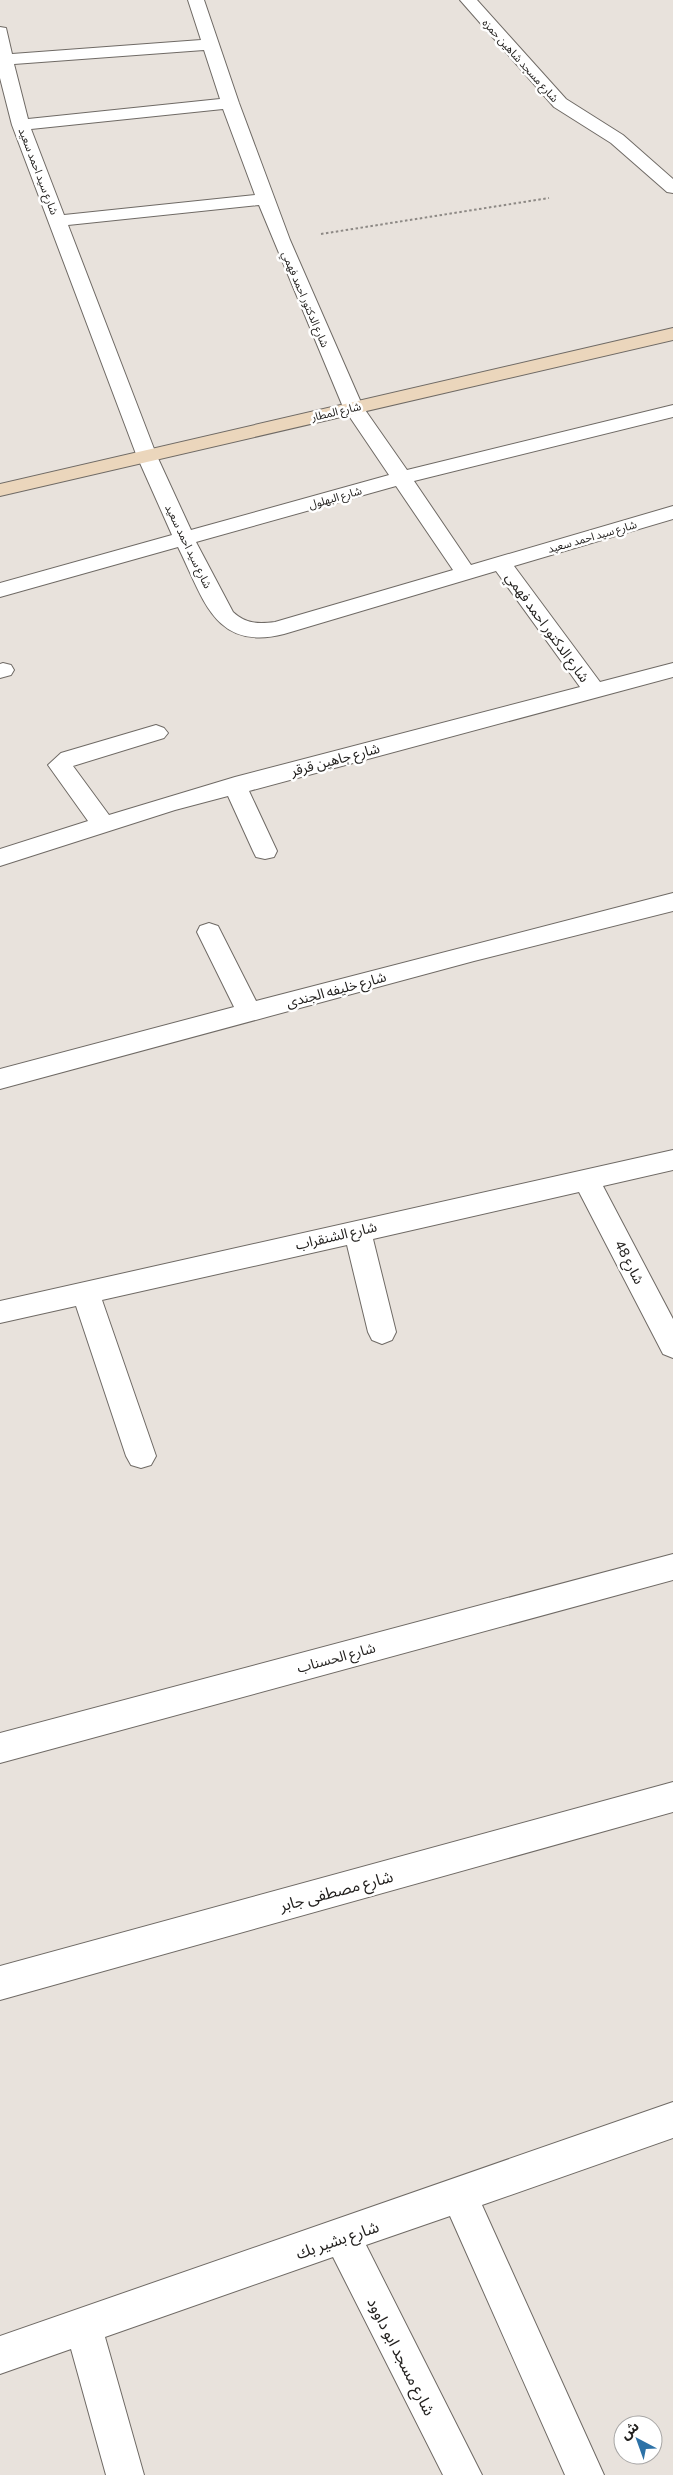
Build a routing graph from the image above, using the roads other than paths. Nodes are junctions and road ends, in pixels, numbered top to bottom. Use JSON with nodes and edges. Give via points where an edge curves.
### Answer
{"nodes":[{"id":1,"x":196,"y":0,"type":"edge"},
{"id":2,"x":468,"y":0,"type":"edge"},
{"id":3,"x":0,"y":32,"type":"edge"},
{"id":4,"x":212,"y":44,"type":"junction"},
{"id":5,"x":4,"y":60,"type":"junction"},
{"id":6,"x":230,"y":103,"type":"junction"},
{"id":7,"x":21,"y":125,"type":"junction"},
{"id":8,"x":673,"y":188,"type":"edge"},
{"id":9,"x":266,"y":199,"type":"junction"},
{"id":10,"x":57,"y":220,"type":"junction"},
{"id":11,"x":673,"y":334,"type":"edge"},
{"id":12,"x":353,"y":407,"type":"junction"},
{"id":13,"x":673,"y":411,"type":"edge"},
{"id":14,"x":146,"y":454,"type":"junction"},
{"id":15,"x":401,"y":478,"type":"junction"},
{"id":16,"x":0,"y":490,"type":"edge"},
{"id":17,"x":673,"y":512,"type":"edge"},
{"id":18,"x":184,"y":539,"type":"junction"},
{"id":19,"x":501,"y":563,"type":"junction"},
{"id":20,"x":466,"y":573,"type":"junction"},
{"id":21,"x":0,"y":590,"type":"edge"},
{"id":22,"x":673,"y":670,"type":"edge"},
{"id":23,"x":595,"y":691,"type":"junction"},
{"id":24,"x":156,"y":733,"type":"dead end"},
{"id":25,"x":234,"y":786,"type":"junction"},
{"id":26,"x":103,"y":824,"type":"junction"},
{"id":27,"x":265,"y":851,"type":"dead end"},
{"id":28,"x":0,"y":858,"type":"edge"},
{"id":29,"x":673,"y":902,"type":"edge"},
{"id":30,"x":209,"y":932,"type":"dead end"},
{"id":31,"x":249,"y":1012,"type":"junction"},
{"id":32,"x":0,"y":1079,"type":"edge"},
{"id":33,"x":673,"y":1160,"type":"edge"},
{"id":34,"x":586,"y":1179,"type":"junction"},
{"id":35,"x":357,"y":1231,"type":"junction"},
{"id":36,"x":86,"y":1293,"type":"junction"},
{"id":37,"x":0,"y":1312,"type":"edge"},
{"id":38,"x":382,"y":1332,"type":"dead end"},
{"id":39,"x":673,"y":1346,"type":"edge"},
{"id":40,"x":141,"y":1456,"type":"dead end"},
{"id":41,"x":673,"y":1567,"type":"edge"},
{"id":42,"x":0,"y":1748,"type":"edge"},
{"id":43,"x":673,"y":1797,"type":"edge"},
{"id":44,"x":0,"y":1983,"type":"edge"},
{"id":45,"x":673,"y":2120,"type":"edge"},
{"id":46,"x":459,"y":2195,"type":"junction"},
{"id":47,"x":342,"y":2237,"type":"junction"},
{"id":48,"x":83,"y":2327,"type":"junction"},
{"id":49,"x":0,"y":2355,"type":"edge"},
{"id":50,"x":125,"y":2475,"type":"edge"},
{"id":51,"x":463,"y":2475,"type":"edge"},
{"id":52,"x":585,"y":2475,"type":"edge"}],
"edges":[{"from":1,"to":4,"type":"street","name":"شارع الدكتور احمد فهمي"},
{"from":2,"to":8,"type":"street","name":"شارع مسجد شاهين حمزه","via":[[560,103],[617,139]]},
{"from":3,"to":5,"type":"street","name":"شارع سيد احمد سعيد"},
{"from":4,"to":5,"type":"street"},
{"from":4,"to":6,"type":"street","name":"شارع الدكتور احمد فهمي"},
{"from":5,"to":7,"type":"street","name":"شارع سيد احمد سعيد"},
{"from":6,"to":7,"type":"street"},
{"from":6,"to":9,"type":"street","name":"شارع الدكتور احمد فهمي"},
{"from":7,"to":10,"type":"street","name":"شارع سيد احمد سعيد"},
{"from":9,"to":10,"type":"street"},
{"from":9,"to":12,"type":"street","name":"شارع الدكتور احمد فهمي"},
{"from":10,"to":14,"type":"street","name":"شارع سيد احمد سعيد"},
{"from":11,"to":12,"type":"street","name":"شارع المطار"},
{"from":12,"to":14,"type":"street","name":"شارع المطار"},
{"from":12,"to":15,"type":"street","name":"شارع الدكتور احمد فهمي"},
{"from":13,"to":15,"type":"street","name":"شارع البهلول"},
{"from":14,"to":16,"type":"street","name":"شارع المطار"},
{"from":14,"to":18,"type":"street","name":"شارع سيد احمد سعيد"},
{"from":15,"to":18,"type":"street","name":"شارع البهلول"},
{"from":15,"to":20,"type":"street","name":"شارع الدكتور احمد فهمي"},
{"from":17,"to":19,"type":"street","name":"شارع سيد احمد سعيد"},
{"from":18,"to":20,"type":"street","name":"شارع سيد احمد سعيد","via":[[224,616],[232,625],[245,630],[276,629]]},
{"from":18,"to":21,"type":"street","name":"شارع البهلول"},
{"from":19,"to":20,"type":"street","name":"شارع سيد احمد سعيد"},
{"from":19,"to":23,"type":"street","name":"شارع الدكتور احمد فهمي"},
{"from":22,"to":23,"type":"street","name":"شارع جاهين قرقر"},
{"from":23,"to":25,"type":"street","name":"شارع جاهين قرقر"},
{"from":24,"to":26,"type":"street","via":[[69,758],[60,765]]},
{"from":25,"to":26,"type":"street","name":"شارع جاهين قرقر"},
{"from":25,"to":27,"type":"street"},
{"from":26,"to":28,"type":"street","name":"شارع جاهين قرقر"},
{"from":29,"to":31,"type":"street","name":"شارع خليفه الجندى"},
{"from":30,"to":31,"type":"street"},
{"from":31,"to":32,"type":"street","name":"شارع خليفه الجندى"},
{"from":33,"to":34,"type":"street","name":"شارع الشنقراب"},
{"from":34,"to":35,"type":"street","name":"شارع الشنقراب"},
{"from":34,"to":39,"type":"street","name":"شارع 48"},
{"from":35,"to":36,"type":"street","name":"شارع الشنقراب"},
{"from":35,"to":38,"type":"street"},
{"from":36,"to":37,"type":"street","name":"شارع الشنقراب"},
{"from":36,"to":40,"type":"street"},
{"from":41,"to":42,"type":"street","name":"شارع الحسناب"},
{"from":43,"to":44,"type":"street","name":"شارع مصطفى جابر"},
{"from":45,"to":46,"type":"street","name":"شارع بشير بك"},
{"from":46,"to":47,"type":"street","name":"شارع بشير بك"},
{"from":46,"to":52,"type":"street"},
{"from":47,"to":48,"type":"street","name":"شارع بشير بك"},
{"from":47,"to":51,"type":"street","name":"شارع مسجد ابو داوود"},
{"from":48,"to":49,"type":"street","name":"شارع بشير بك"},
{"from":48,"to":50,"type":"street"}]}
